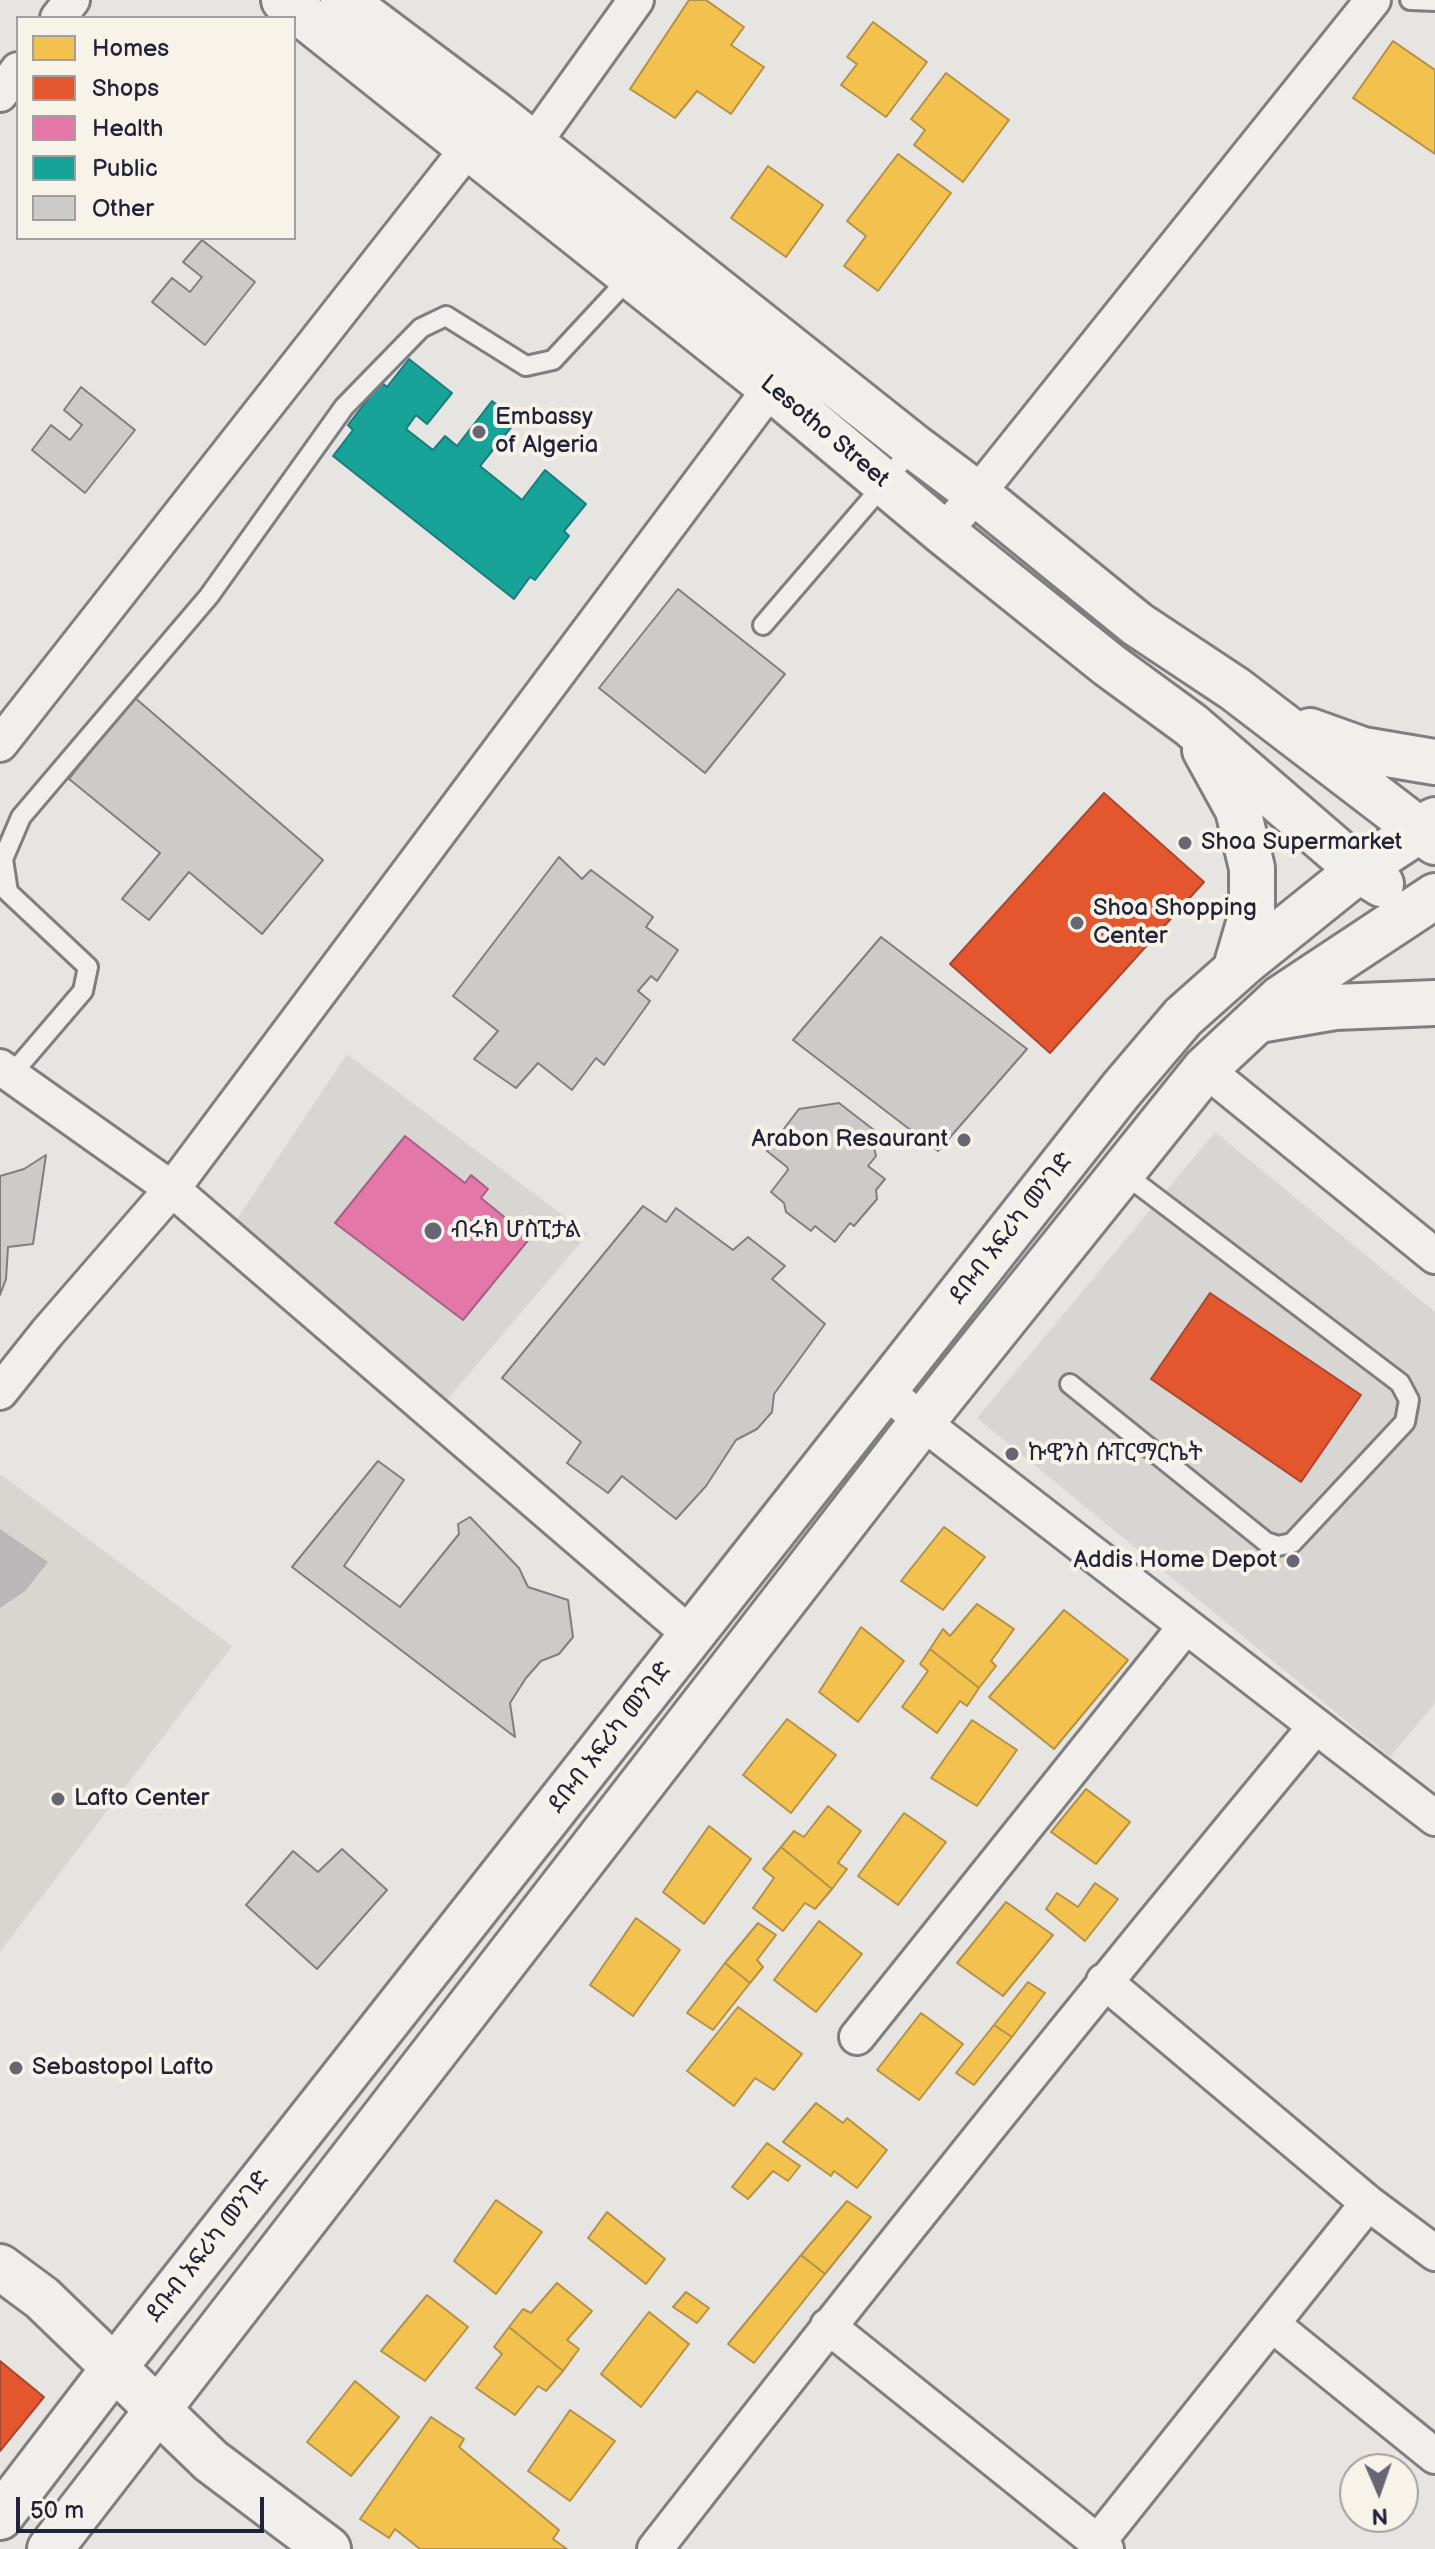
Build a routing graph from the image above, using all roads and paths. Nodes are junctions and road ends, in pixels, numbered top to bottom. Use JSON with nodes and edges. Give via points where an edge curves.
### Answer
{"nodes":[{"id":1,"x":72,"y":0,"type":"edge"},
{"id":2,"x":636,"y":0,"type":"edge"},
{"id":3,"x":1373,"y":0,"type":"edge"},
{"id":4,"x":1410,"y":0,"type":"edge"},
{"id":5,"x":1435,"y":1,"type":"edge"},
{"id":6,"x":310,"y":5,"type":"edge"},
{"id":7,"x":60,"y":16,"type":"edge"},
{"id":8,"x":16,"y":73,"type":"edge"},
{"id":9,"x":0,"y":94,"type":"edge"},
{"id":10,"x":482,"y":130,"type":"junction"},
{"id":11,"x":520,"y":162,"type":"junction"},
{"id":12,"x":645,"y":260,"type":"junction"},
{"id":13,"x":798,"y":354,"type":"junction"},
{"id":14,"x":770,"y":387,"type":"junction"},
{"id":15,"x":913,"y":446,"type":"junction"},
{"id":16,"x":885,"y":483,"type":"junction"},
{"id":17,"x":977,"y":494,"type":"junction"},
{"id":18,"x":943,"y":532,"type":"junction"},
{"id":19,"x":763,"y":625,"type":"dead end"},
{"id":20,"x":1272,"y":718,"type":"junction"},
{"id":21,"x":1191,"y":725,"type":"junction"},
{"id":22,"x":0,"y":744,"type":"edge"},
{"id":23,"x":1435,"y":762,"type":"edge"},
{"id":24,"x":1430,"y":830,"type":"edge"},
{"id":25,"x":1359,"y":870,"type":"junction"},
{"id":26,"x":1429,"y":908,"type":"edge"},
{"id":27,"x":1235,"y":971,"type":"junction"},
{"id":28,"x":1435,"y":1003,"type":"edge"},
{"id":29,"x":1257,"y":1021,"type":"junction"},
{"id":30,"x":1205,"y":1069,"type":"junction"},
{"id":31,"x":6,"y":1071,"type":"edge"},
{"id":32,"x":1122,"y":1172,"type":"junction"},
{"id":33,"x":172,"y":1189,"type":"junction"},
{"id":34,"x":1435,"y":1256,"type":"edge"},
{"id":35,"x":1070,"y":1384,"type":"dead end"},
{"id":36,"x":886,"y":1390,"type":"junction"},
{"id":37,"x":0,"y":1392,"type":"edge"},
{"id":38,"x":922,"y":1422,"type":"junction"},
{"id":39,"x":1186,"y":1626,"type":"junction"},
{"id":40,"x":692,"y":1636,"type":"junction"},
{"id":41,"x":1316,"y":1726,"type":"junction"},
{"id":42,"x":1435,"y":1818,"type":"edge"},
{"id":43,"x":1104,"y":1981,"type":"junction"},
{"id":44,"x":857,"y":2037,"type":"dead end"},
{"id":45,"x":1368,"y":2203,"type":"junction"},
{"id":46,"x":1435,"y":2253,"type":"edge"},
{"id":47,"x":0,"y":2267,"type":"edge"},
{"id":48,"x":1273,"y":2325,"type":"junction"},
{"id":49,"x":828,"y":2326,"type":"junction"},
{"id":50,"x":114,"y":2368,"type":"junction"},
{"id":51,"x":160,"y":2410,"type":"junction"},
{"id":52,"x":1435,"y":2456,"type":"edge"},
{"id":53,"x":0,"y":2517,"type":"edge"},
{"id":54,"x":1101,"y":2546,"type":"edge"},
{"id":55,"x":50,"y":2549,"type":"edge"},
{"id":56,"x":328,"y":2549,"type":"edge"},
{"id":57,"x":655,"y":2549,"type":"edge"}],
"edges":[{"from":1,"to":7,"type":"street"},
{"from":2,"to":11,"type":"street"},
{"from":3,"to":17,"type":"street"},
{"from":4,"to":5,"type":"lane"},
{"from":6,"to":10,"type":"main road","name":"Lesotho Street"},
{"from":8,"to":9,"type":"street"},
{"from":10,"to":11,"type":"main road","name":"Lesotho Street"},
{"from":10,"to":22,"type":"street"},
{"from":11,"to":12,"type":"main road","name":"Lesotho Street"},
{"from":12,"to":13,"type":"main road","name":"Lesotho Street"},
{"from":12,"to":14,"type":"main road","name":"Lesotho Street"},
{"from":12,"to":31,"type":"lane","via":[[553,360],[526,366],[446,316],[421,328],[344,407],[209,596],[21,817],[3,859],[8,892],[88,967],[83,991]]},
{"from":13,"to":14,"type":"street"},
{"from":13,"to":15,"type":"main road","name":"Lesotho Street"},
{"from":14,"to":16,"type":"main road","name":"Lesotho Street"},
{"from":14,"to":33,"type":"street"},
{"from":15,"to":16,"type":"lane"},
{"from":15,"to":17,"type":"main road","name":"Lesotho Street"},
{"from":16,"to":18,"type":"main road","name":"Lesotho Street"},
{"from":16,"to":19,"type":"lane"},
{"from":17,"to":18,"type":"street"},
{"from":17,"to":20,"type":"main road","name":"Lesotho Street","via":[[1137,624]]},
{"from":18,"to":21,"type":"main road","name":"Lesotho Street"},
{"from":20,"to":23,"type":"main road","via":[[1363,750]]},
{"from":20,"to":24,"type":"main road","name":"Lesotho Street"},
{"from":21,"to":25,"type":"main road","name":"Lesotho Street"},
{"from":21,"to":27,"type":"main road","via":[[1238,810],[1252,868],[1252,913]]},
{"from":24,"to":25,"type":"main road","name":"ደቡብ አፍሪካ መንገድ"},
{"from":25,"to":26,"type":"main road","name":"Lesotho Street"},
{"from":25,"to":27,"type":"main road","name":"ደቡብ አፍሪካ መንገድ"},
{"from":26,"to":29,"type":"main road","name":"ደቡብ አፍሪካ መንገድ","via":[[1281,998]]},
{"from":27,"to":36,"type":"main road","name":"ደቡብ አፍሪካ መንገድ","via":[[1183,1017],[1121,1090]]},
{"from":28,"to":29,"type":"main road","via":[[1335,1007]]},
{"from":29,"to":30,"type":"main road","name":"ደቡብ አፍሪካ መንገድ"},
{"from":30,"to":32,"type":"main road","name":"ደቡብ አፍሪካ መንገድ"},
{"from":30,"to":34,"type":"street"},
{"from":31,"to":33,"type":"street"},
{"from":32,"to":35,"type":"lane","via":[[1400,1383],[1409,1400],[1405,1422],[1292,1543],[1278,1546],[1266,1542]]},
{"from":32,"to":38,"type":"main road","name":"ደቡብ አፍሪካ መንገድ"},
{"from":33,"to":37,"type":"street"},
{"from":33,"to":40,"type":"street"},
{"from":36,"to":38,"type":"street"},
{"from":36,"to":40,"type":"main road","name":"ደቡብ አፍሪካ መንገድ"},
{"from":38,"to":39,"type":"street"},
{"from":38,"to":51,"type":"main road","name":"ደቡብ አፍሪካ መንገድ"},
{"from":39,"to":41,"type":"street"},
{"from":39,"to":44,"type":"street"},
{"from":40,"to":50,"type":"main road","name":"ደቡብ አፍሪካ መንገድ"},
{"from":41,"to":42,"type":"street"},
{"from":41,"to":43,"type":"street"},
{"from":43,"to":45,"type":"street"},
{"from":43,"to":49,"type":"street"},
{"from":45,"to":46,"type":"street"},
{"from":45,"to":48,"type":"street"},
{"from":47,"to":50,"type":"main road","via":[[42,2298]]},
{"from":48,"to":52,"type":"street"},
{"from":48,"to":54,"type":"street"},
{"from":49,"to":54,"type":"street"},
{"from":49,"to":57,"type":"street"},
{"from":50,"to":51,"type":"main road"},
{"from":50,"to":53,"type":"main road","name":"ደቡብ አፍሪካ መንገድ"},
{"from":51,"to":55,"type":"main road","name":"ደቡብ አፍሪካ መንገድ"},
{"from":51,"to":56,"type":"main road","via":[[211,2461]]}]}
